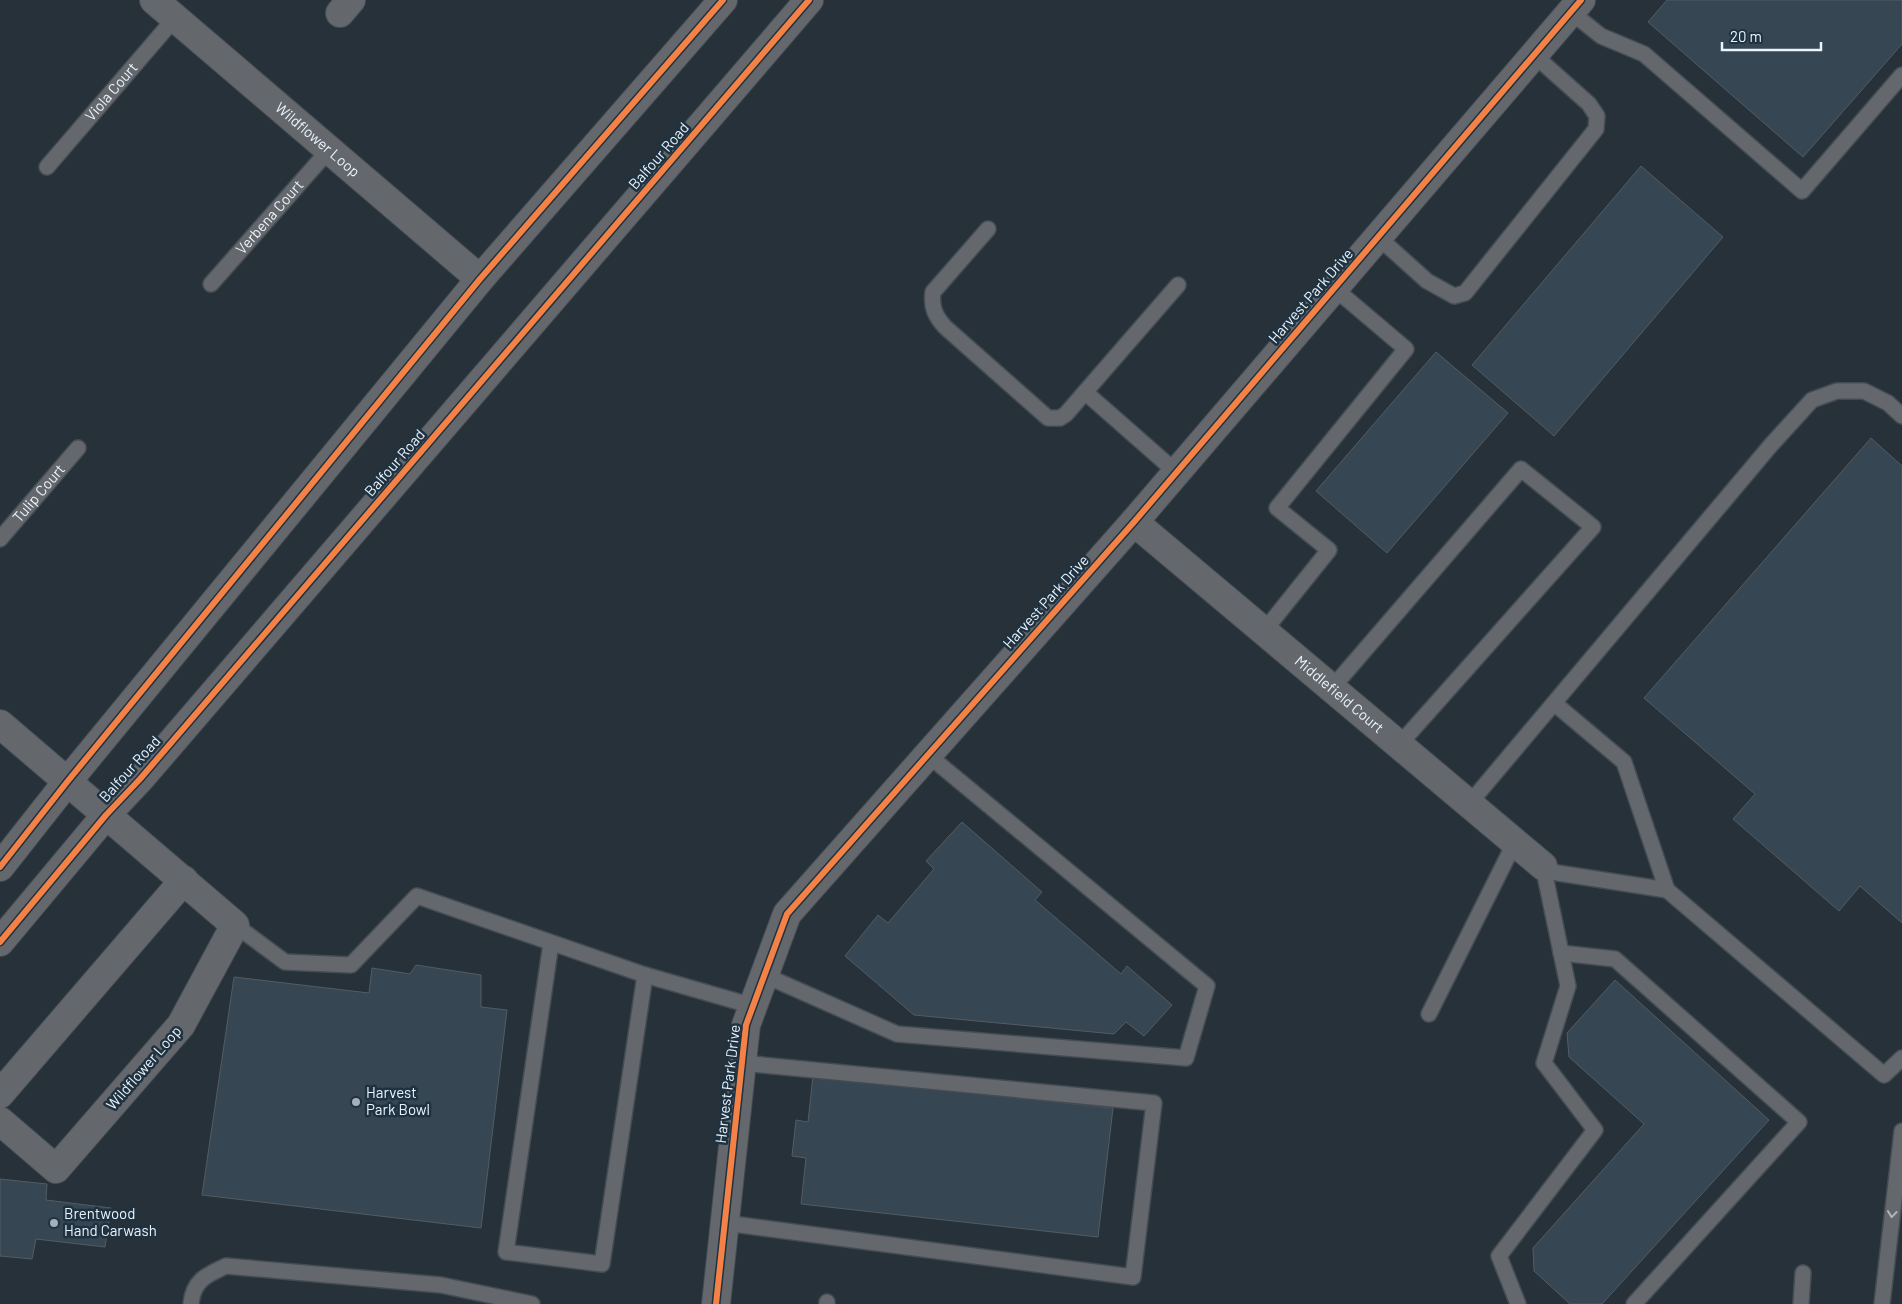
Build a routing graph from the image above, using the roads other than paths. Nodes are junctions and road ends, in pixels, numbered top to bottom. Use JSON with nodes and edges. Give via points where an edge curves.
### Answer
{"nodes":[{"id":1,"x":154,"y":0,"type":"edge"},
{"id":2,"x":723,"y":0,"type":"edge"},
{"id":3,"x":809,"y":0,"type":"edge"},
{"id":4,"x":1576,"y":6,"type":"edge"},
{"id":5,"x":175,"y":18,"type":"junction"},
{"id":6,"x":1534,"y":55,"type":"junction"},
{"id":7,"x":1902,"y":75,"type":"edge"},
{"id":8,"x":328,"y":150,"type":"junction"},
{"id":9,"x":47,"y":167,"type":"dead end"},
{"id":10,"x":988,"y":229,"type":"dead end"},
{"id":11,"x":1378,"y":237,"type":"junction"},
{"id":12,"x":480,"y":279,"type":"junction"},
{"id":13,"x":210,"y":284,"type":"dead end"},
{"id":14,"x":1178,"y":285,"type":"dead end"},
{"id":15,"x":1334,"y":288,"type":"junction"},
{"id":16,"x":1084,"y":392,"type":"junction"},
{"id":17,"x":1902,"y":416,"type":"edge"},
{"id":18,"x":78,"y":448,"type":"dead end"},
{"id":19,"x":1176,"y":472,"type":"junction"},
{"id":20,"x":1134,"y":522,"type":"junction"},
{"id":21,"x":0,"y":539,"type":"edge"},
{"id":22,"x":1264,"y":631,"type":"junction"},
{"id":23,"x":1332,"y":688,"type":"junction"},
{"id":24,"x":1554,"y":703,"type":"junction"},
{"id":25,"x":0,"y":724,"type":"edge"},
{"id":26,"x":1399,"y":745,"type":"junction"},
{"id":27,"x":928,"y":755,"type":"junction"},
{"id":28,"x":67,"y":782,"type":"junction"},
{"id":29,"x":1469,"y":804,"type":"junction"},
{"id":30,"x":106,"y":815,"type":"junction"},
{"id":31,"x":1515,"y":842,"type":"junction"},
{"id":32,"x":0,"y":866,"type":"edge"},
{"id":33,"x":1544,"y":869,"type":"junction"},
{"id":34,"x":184,"y":880,"type":"junction"},
{"id":35,"x":1667,"y":890,"type":"junction"},
{"id":36,"x":235,"y":925,"type":"junction"},
{"id":37,"x":0,"y":942,"type":"edge"},
{"id":38,"x":551,"y":943,"type":"junction"},
{"id":39,"x":1561,"y":953,"type":"junction"},
{"id":40,"x":645,"y":975,"type":"junction"},
{"id":41,"x":764,"y":975,"type":"junction"},
{"id":42,"x":753,"y":1006,"type":"junction"},
{"id":43,"x":1429,"y":1014,"type":"dead end"},
{"id":44,"x":1902,"y":1058,"type":"edge"},
{"id":45,"x":742,"y":1063,"type":"junction"},
{"id":46,"x":0,"y":1094,"type":"edge"},
{"id":47,"x":0,"y":1121,"type":"edge"},
{"id":48,"x":1902,"y":1131,"type":"edge"},
{"id":49,"x":725,"y":1223,"type":"junction"},
{"id":50,"x":1803,"y":1273,"type":"dead end"},
{"id":51,"x":191,"y":1304,"type":"edge"},
{"id":52,"x":532,"y":1304,"type":"edge"},
{"id":53,"x":716,"y":1304,"type":"edge"},
{"id":54,"x":1518,"y":1304,"type":"edge"},
{"id":55,"x":1634,"y":1304,"type":"edge"},
{"id":56,"x":1801,"y":1304,"type":"edge"},
{"id":57,"x":1882,"y":1304,"type":"edge"}],
"edges":[{"from":1,"to":5,"type":"street","name":"Wildflower Loop"},
{"from":2,"to":12,"type":"street"},
{"from":3,"to":30,"type":"street","name":"Balfour Road"},
{"from":4,"to":6,"type":"street","name":"Harvest Park Drive"},
{"from":4,"to":7,"type":"lane","via":[[1601,36],[1644,54],[1802,191]]},
{"from":5,"to":8,"type":"street","name":"Wildflower Loop"},
{"from":5,"to":9,"type":"lane","name":"Viola Court"},
{"from":6,"to":11,"type":"street","name":"Harvest Park Drive"},
{"from":6,"to":11,"type":"lane","via":[[1589,104],[1597,116],[1596,129],[1465,293],[1454,296],[1427,282]]},
{"from":8,"to":12,"type":"street","name":"Wildflower Loop"},
{"from":8,"to":13,"type":"lane","name":"Verbena Court"},
{"from":10,"to":16,"type":"lane","via":[[933,292],[936,316],[945,328],[1048,418],[1060,418],[1066,414]]},
{"from":11,"to":15,"type":"street","name":"Harvest Park Drive"},
{"from":12,"to":28,"type":"street"},
{"from":14,"to":16,"type":"lane"},
{"from":15,"to":19,"type":"street","name":"Harvest Park Drive"},
{"from":15,"to":22,"type":"lane","via":[[1406,349],[1277,508],[1329,550]]},
{"from":16,"to":19,"type":"lane"},
{"from":17,"to":24,"type":"lane","via":[[1888,403],[1864,390],[1837,391],[1812,400]]},
{"from":18,"to":21,"type":"lane","name":"Tulip Court"},
{"from":19,"to":20,"type":"street","name":"Harvest Park Drive"},
{"from":20,"to":22,"type":"street","name":"Middlefield Court"},
{"from":20,"to":27,"type":"street","name":"Harvest Park Drive"},
{"from":22,"to":23,"type":"street","name":"Middlefield Court"},
{"from":23,"to":26,"type":"street","name":"Middlefield Court"},
{"from":23,"to":26,"type":"lane","via":[[1520,469],[1593,527]]},
{"from":24,"to":29,"type":"lane"},
{"from":24,"to":35,"type":"lane","via":[[1624,762]]},
{"from":25,"to":28,"type":"street"},
{"from":26,"to":29,"type":"street","name":"Middlefield Court"},
{"from":27,"to":41,"type":"street","name":"Harvest Park Drive","via":[[787,914]]},
{"from":27,"to":41,"type":"lane","via":[[1207,986],[1186,1058],[897,1034]]},
{"from":28,"to":30,"type":"street"},
{"from":28,"to":32,"type":"street"},
{"from":29,"to":31,"type":"street","name":"Middlefield Court"},
{"from":30,"to":34,"type":"street"},
{"from":30,"to":37,"type":"street","name":"Balfour Road"},
{"from":31,"to":33,"type":"street","name":"Middlefield Court"},
{"from":31,"to":43,"type":"lane"},
{"from":33,"to":35,"type":"lane"},
{"from":33,"to":39,"type":"lane"},
{"from":34,"to":36,"type":"street"},
{"from":34,"to":46,"type":"street"},
{"from":35,"to":44,"type":"lane","via":[[1884,1074]]},
{"from":36,"to":38,"type":"lane","via":[[285,962],[351,965],[417,896]]},
{"from":36,"to":47,"type":"street","name":"Wildflower Loop","via":[[181,1025],[56,1169]]},
{"from":38,"to":40,"type":"lane"},
{"from":38,"to":40,"type":"lane","via":[[506,1252],[602,1264]]},
{"from":39,"to":54,"type":"lane","via":[[1568,986],[1544,1063],[1595,1130],[1499,1256]]},
{"from":39,"to":55,"type":"lane","via":[[1615,959],[1800,1122]]},
{"from":40,"to":42,"type":"lane"},
{"from":41,"to":42,"type":"street","name":"Harvest Park Drive"},
{"from":42,"to":45,"type":"street","name":"Harvest Park Drive","via":[[746,1025]]},
{"from":45,"to":49,"type":"street","name":"Harvest Park Drive"},
{"from":45,"to":49,"type":"lane","via":[[1154,1103],[1133,1277]]},
{"from":48,"to":57,"type":"lane","one_way":true},
{"from":49,"to":53,"type":"street","name":"Harvest Park Drive"},
{"from":50,"to":56,"type":"lane"},
{"from":51,"to":52,"type":"lane","via":[[192,1292],[199,1282],[226,1266],[441,1286]]}]}
